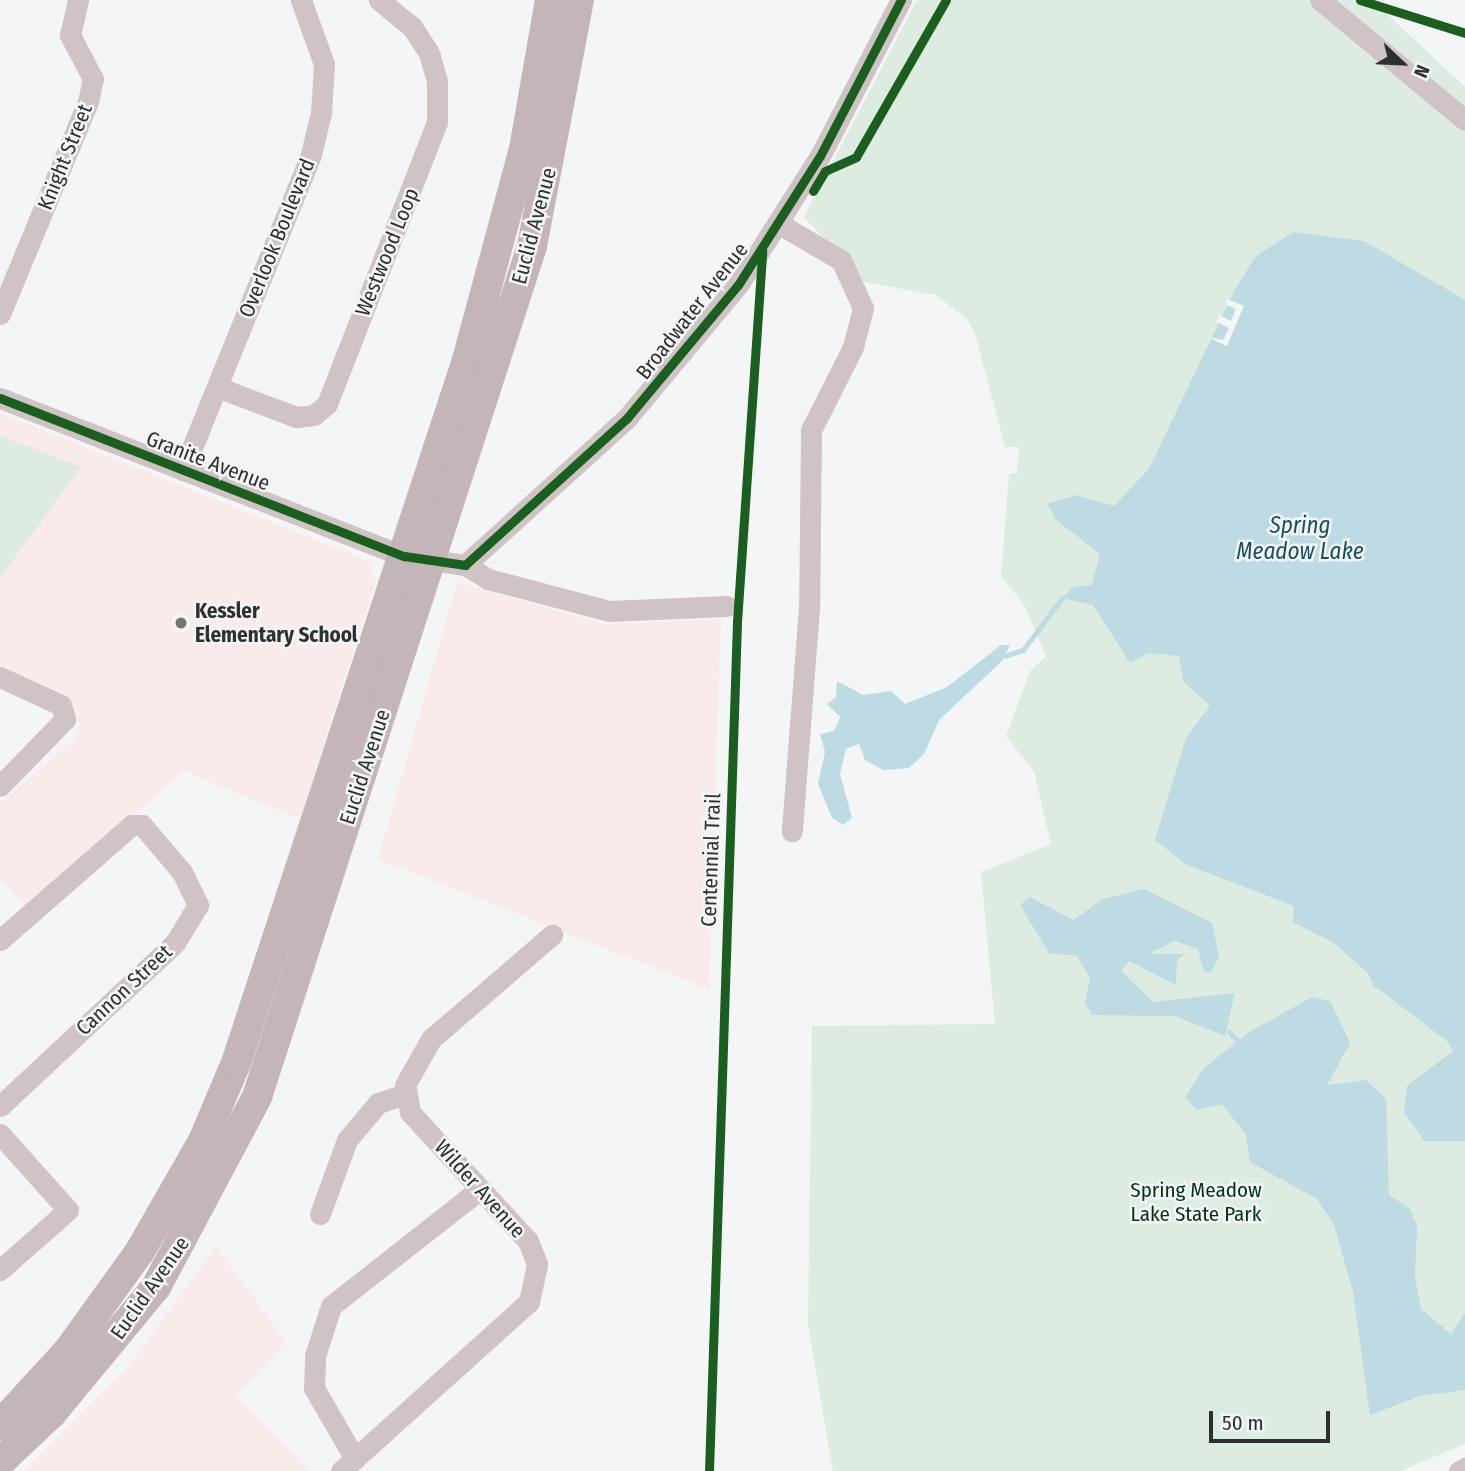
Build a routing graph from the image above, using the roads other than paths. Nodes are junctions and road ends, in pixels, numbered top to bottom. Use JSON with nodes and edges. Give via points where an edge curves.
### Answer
{"nodes":[{"id":1,"x":78,"y":0,"type":"edge"},
{"id":2,"x":379,"y":0,"type":"edge"},
{"id":3,"x":550,"y":0,"type":"edge"},
{"id":4,"x":579,"y":0,"type":"edge"},
{"id":5,"x":901,"y":0,"type":"edge"},
{"id":6,"x":1320,"y":0,"type":"edge"},
{"id":7,"x":304,"y":1,"type":"edge"},
{"id":8,"x":1465,"y":120,"type":"edge"},
{"id":9,"x":781,"y":225,"type":"junction"},
{"id":10,"x":0,"y":314,"type":"edge"},
{"id":11,"x":217,"y":387,"type":"junction"},
{"id":12,"x":0,"y":398,"type":"edge"},
{"id":13,"x":183,"y":470,"type":"junction"},
{"id":14,"x":417,"y":559,"type":"junction"},
{"id":15,"x":465,"y":565,"type":"junction"},
{"id":16,"x":727,"y":606,"type":"dead end"},
{"id":17,"x":0,"y":677,"type":"edge"},
{"id":18,"x":0,"y":786,"type":"edge"},
{"id":19,"x":792,"y":831,"type":"dead end"},
{"id":20,"x":552,"y":935,"type":"dead end"},
{"id":21,"x":0,"y":940,"type":"edge"},
{"id":22,"x":262,"y":983,"type":"junction"},
{"id":23,"x":294,"y":992,"type":"junction"},
{"id":24,"x":407,"y":1094,"type":"junction"},
{"id":25,"x":0,"y":1106,"type":"edge"},
{"id":26,"x":0,"y":1134,"type":"edge"},
{"id":27,"x":480,"y":1189,"type":"junction"},
{"id":28,"x":320,"y":1214,"type":"dead end"},
{"id":29,"x":0,"y":1270,"type":"edge"},
{"id":30,"x":0,"y":1424,"type":"edge"},
{"id":31,"x":0,"y":1462,"type":"edge"},
{"id":32,"x":348,"y":1465,"type":"edge"},
{"id":33,"x":1465,"y":1468,"type":"edge"},
{"id":34,"x":1459,"y":1471,"type":"edge"}],
"edges":[{"from":1,"to":10,"type":"street","name":"Knight Street","via":[[70,35],[93,79],[88,102]]},
{"from":2,"to":11,"type":"street","name":"Westwood Loop","via":[[412,27],[429,53],[437,81],[437,122],[327,404],[314,415],[296,418]]},
{"from":3,"to":14,"type":"highway","name":"Euclid Avenue","via":[[524,149]]},
{"from":4,"to":14,"type":"highway","name":"Euclid Avenue","via":[[532,246]]},
{"from":5,"to":9,"type":"street","name":"Broadwater Avenue"},
{"from":6,"to":8,"type":"street"},
{"from":7,"to":11,"type":"street","name":"Overlook Boulevard","via":[[324,64],[321,113]]},
{"from":9,"to":15,"type":"street","name":"Broadwater Avenue","via":[[627,418]]},
{"from":9,"to":19,"type":"street","via":[[841,260],[863,308],[853,347],[811,430],[809,608]]},
{"from":11,"to":13,"type":"street","name":"Overlook Boulevard"},
{"from":12,"to":13,"type":"street","name":"Granite Avenue"},
{"from":13,"to":14,"type":"street","name":"Granite Avenue"},
{"from":14,"to":15,"type":"street"},
{"from":14,"to":22,"type":"highway","name":"Euclid Avenue"},
{"from":14,"to":23,"type":"highway","name":"Euclid Avenue"},
{"from":15,"to":16,"type":"street","via":[[488,579],[609,611]]},
{"from":17,"to":18,"type":"street","via":[[61,705],[65,719]]},
{"from":20,"to":24,"type":"street","via":[[431,1039],[405,1085]]},
{"from":21,"to":25,"type":"street","name":"Cannon Street","via":[[123,831],[142,825],[182,872],[198,905],[175,943]]},
{"from":22,"to":23,"type":"highway"},
{"from":22,"to":30,"type":"highway","name":"Euclid Avenue","via":[[236,1063],[173,1197],[68,1351]]},
{"from":23,"to":31,"type":"highway","name":"Euclid Avenue","via":[[257,1097],[188,1236],[117,1338]]},
{"from":24,"to":27,"type":"street","name":"Wilder Avenue","via":[[410,1112]]},
{"from":24,"to":28,"type":"street","via":[[378,1103],[346,1140]]},
{"from":26,"to":29,"type":"street","via":[[68,1210]]},
{"from":27,"to":32,"type":"street","via":[[331,1306],[315,1356],[314,1388]]},
{"from":27,"to":32,"type":"street","name":"Wilder Avenue","via":[[527,1241],[537,1264],[529,1302]]},
{"from":33,"to":34,"type":"street"}]}
